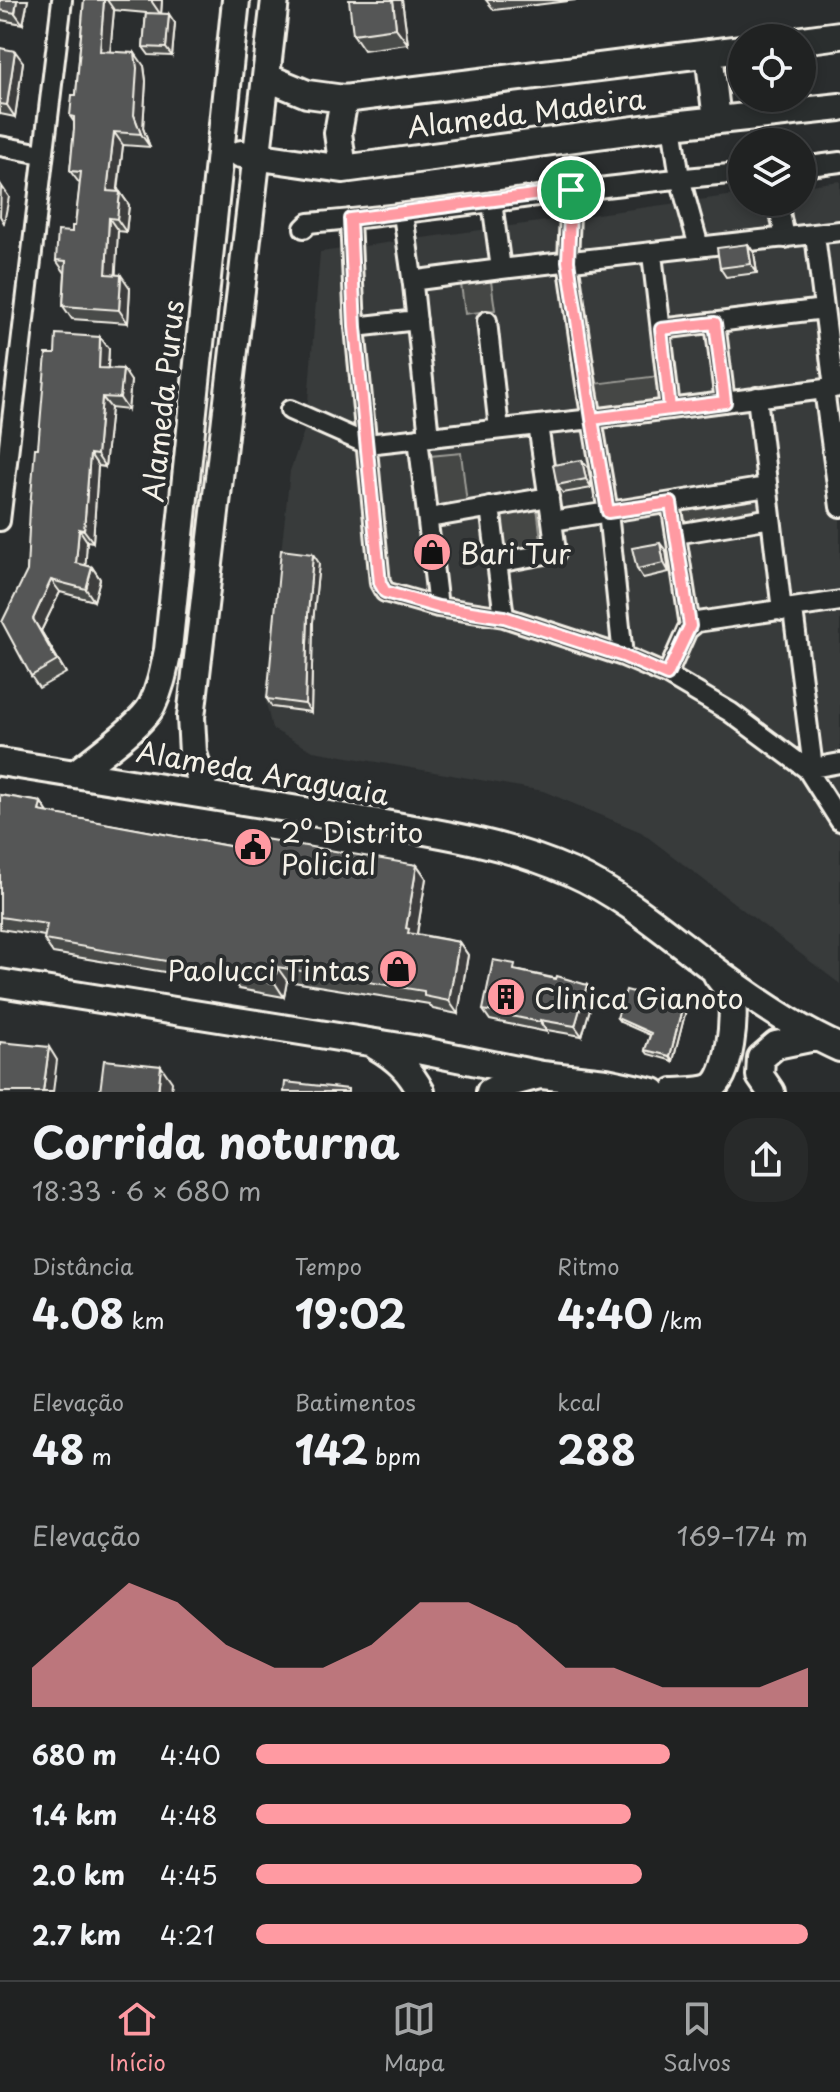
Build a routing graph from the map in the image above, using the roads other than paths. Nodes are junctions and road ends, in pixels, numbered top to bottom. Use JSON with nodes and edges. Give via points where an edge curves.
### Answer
{"nodes":[{"id":1,"x":62,"y":0,"type":"edge"},
{"id":2,"x":236,"y":0,"type":"edge"},
{"id":3,"x":275,"y":0,"type":"edge"},
{"id":4,"x":840,"y":35,"type":"edge"},
{"id":5,"x":816,"y":38,"type":"edge"},
{"id":6,"x":728,"y":51,"type":"edge"},
{"id":7,"x":709,"y":53,"type":"junction"},
{"id":8,"x":266,"y":77,"type":"junction"},
{"id":9,"x":344,"y":99,"type":"junction"},
{"id":10,"x":840,"y":107,"type":"edge"},
{"id":11,"x":717,"y":120,"type":"junction"},
{"id":12,"x":672,"y":125,"type":"junction"},
{"id":13,"x":0,"y":146,"type":"edge"},
{"id":14,"x":221,"y":151,"type":"junction"},
{"id":15,"x":42,"y":154,"type":"junction"},
{"id":16,"x":256,"y":156,"type":"junction"},
{"id":17,"x":840,"y":162,"type":"edge"},
{"id":18,"x":816,"y":165,"type":"edge"},
{"id":19,"x":343,"y":169,"type":"junction"},
{"id":20,"x":728,"y":174,"type":"edge"},
{"id":21,"x":680,"y":178,"type":"junction"},
{"id":22,"x":571,"y":190,"type":"junction"},
{"id":23,"x":492,"y":202,"type":"junction"},
{"id":24,"x":403,"y":214,"type":"junction"},
{"id":25,"x":781,"y":216,"type":"edge"},
{"id":26,"x":350,"y":219,"type":"junction"},
{"id":27,"x":304,"y":228,"type":"dead end"},
{"id":28,"x":840,"y":231,"type":"edge"},
{"id":29,"x":815,"y":235,"type":"junction"},
{"id":30,"x":785,"y":238,"type":"junction"},
{"id":31,"x":699,"y":247,"type":"junction"},
{"id":32,"x":652,"y":254,"type":"junction"},
{"id":33,"x":568,"y":261,"type":"junction"},
{"id":34,"x":501,"y":269,"type":"junction"},
{"id":35,"x":413,"y":285,"type":"junction"},
{"id":36,"x":824,"y":309,"type":"junction"},
{"id":37,"x":417,"y":320,"type":"junction"},
{"id":38,"x":487,"y":321,"type":"dead end"},
{"id":39,"x":715,"y":323,"type":"junction"},
{"id":40,"x":355,"y":327,"type":"junction"},
{"id":41,"x":661,"y":329,"type":"junction"},
{"id":42,"x":8,"y":382,"type":"edge"},
{"id":43,"x":833,"y":388,"type":"edge"},
{"id":44,"x":757,"y":397,"type":"junction"},
{"id":45,"x":725,"y":402,"type":"junction"},
{"id":46,"x":670,"y":409,"type":"junction"},
{"id":47,"x":290,"y":410,"type":"dead end"},
{"id":48,"x":592,"y":419,"type":"junction"},
{"id":49,"x":538,"y":425,"type":"junction"},
{"id":50,"x":499,"y":429,"type":"junction"},
{"id":51,"x":424,"y":437,"type":"junction"},
{"id":52,"x":367,"y":444,"type":"junction"},
{"id":53,"x":767,"y":487,"type":"junction"},
{"id":54,"x":549,"y":497,"type":"junction"},
{"id":55,"x":671,"y":503,"type":"junction"},
{"id":56,"x":490,"y":507,"type":"junction"},
{"id":57,"x":840,"y":507,"type":"edge"},
{"id":58,"x":608,"y":512,"type":"junction"},
{"id":59,"x":429,"y":518,"type":"junction"},
{"id":60,"x":771,"y":518,"type":"junction"},
{"id":61,"x":0,"y":521,"type":"edge"},
{"id":62,"x":552,"y":521,"type":"junction"},
{"id":63,"x":676,"y":534,"type":"junction"},
{"id":64,"x":497,"y":563,"type":"junction"},
{"id":65,"x":840,"y":601,"type":"edge"},
{"id":66,"x":438,"y":607,"type":"junction"},
{"id":67,"x":788,"y":610,"type":"junction"},
{"id":68,"x":504,"y":617,"type":"junction"},
{"id":69,"x":690,"y":626,"type":"junction"},
{"id":70,"x":623,"y":656,"type":"junction"},
{"id":71,"x":667,"y":675,"type":"junction"},
{"id":72,"x":150,"y":708,"type":"junction"},
{"id":73,"x":191,"y":717,"type":"junction"},
{"id":74,"x":0,"y":762,"type":"edge"},
{"id":75,"x":840,"y":763,"type":"edge"},
{"id":76,"x":810,"y":769,"type":"junction"},
{"id":77,"x":76,"y":773,"type":"junction"},
{"id":78,"x":205,"y":794,"type":"junction"},
{"id":79,"x":840,"y":821,"type":"edge"},
{"id":80,"x":707,"y":964,"type":"junction"},
{"id":81,"x":0,"y":983,"type":"edge"},
{"id":82,"x":815,"y":1037,"type":"junction"},
{"id":83,"x":370,"y":1042,"type":"junction"},
{"id":84,"x":840,"y":1048,"type":"edge"},
{"id":85,"x":542,"y":1075,"type":"junction"},
{"id":86,"x":421,"y":1092,"type":"edge"},
{"id":87,"x":490,"y":1092,"type":"edge"},
{"id":88,"x":653,"y":1092,"type":"edge"},
{"id":89,"x":674,"y":1092,"type":"edge"},
{"id":90,"x":771,"y":1092,"type":"edge"}],
"edges":[{"from":1,"to":15,"type":"street"},
{"from":2,"to":14,"type":"main road","name":"Alameda Purus"},
{"from":3,"to":8,"type":"main road"},
{"from":4,"to":5,"type":"main road"},
{"from":6,"to":7,"type":"main road","name":"Alameda Madeira"},
{"from":7,"to":9,"type":"main road","name":"Alameda Madeira"},
{"from":7,"to":11,"type":"main road"},
{"from":8,"to":9,"type":"main road","name":"Alameda Madeira","via":[[307,94]]},
{"from":8,"to":16,"type":"main road"},
{"from":9,"to":19,"type":"main road","via":[[338,133]]},
{"from":10,"to":11,"type":"main road","name":"Alameda Madeira"},
{"from":11,"to":12,"type":"main road","name":"Alameda Madeira"},
{"from":12,"to":19,"type":"main road","name":"Alameda Madeira"},
{"from":12,"to":21,"type":"street"},
{"from":13,"to":15,"type":"street"},
{"from":14,"to":16,"type":"main road","name":"Alameda Madeira"},
{"from":14,"to":72,"type":"main road","name":"Alameda Purus","via":[[168,650]]},
{"from":15,"to":42,"type":"street"},
{"from":16,"to":19,"type":"main road","name":"Alameda Madeira"},
{"from":16,"to":73,"type":"main road"},
{"from":17,"to":18,"type":"street"},
{"from":20,"to":21,"type":"street"},
{"from":21,"to":22,"type":"street"},
{"from":21,"to":31,"type":"street"},
{"from":22,"to":23,"type":"street"},
{"from":22,"to":33,"type":"street"},
{"from":23,"to":24,"type":"street"},
{"from":23,"to":34,"type":"street"},
{"from":24,"to":26,"type":"street"},
{"from":24,"to":35,"type":"street"},
{"from":25,"to":30,"type":"street"},
{"from":26,"to":27,"type":"street"},
{"from":26,"to":40,"type":"street"},
{"from":28,"to":29,"type":"street"},
{"from":29,"to":30,"type":"street"},
{"from":29,"to":36,"type":"street"},
{"from":30,"to":31,"type":"street"},
{"from":31,"to":32,"type":"street"},
{"from":32,"to":33,"type":"street"},
{"from":32,"to":41,"type":"street"},
{"from":33,"to":34,"type":"street"},
{"from":33,"to":48,"type":"street"},
{"from":34,"to":35,"type":"street","via":[[418,280]]},
{"from":35,"to":37,"type":"street"},
{"from":36,"to":39,"type":"street"},
{"from":36,"to":43,"type":"street"},
{"from":37,"to":40,"type":"street"},
{"from":37,"to":51,"type":"street"},
{"from":38,"to":50,"type":"street"},
{"from":39,"to":41,"type":"street"},
{"from":39,"to":45,"type":"street"},
{"from":40,"to":52,"type":"street"},
{"from":41,"to":46,"type":"street"},
{"from":42,"to":61,"type":"street"},
{"from":43,"to":44,"type":"street"},
{"from":43,"to":57,"type":"street"},
{"from":44,"to":45,"type":"street"},
{"from":44,"to":53,"type":"street"},
{"from":45,"to":46,"type":"street"},
{"from":46,"to":48,"type":"street"},
{"from":47,"to":52,"type":"street"},
{"from":48,"to":49,"type":"street"},
{"from":48,"to":58,"type":"street"},
{"from":49,"to":50,"type":"street"},
{"from":49,"to":54,"type":"street"},
{"from":50,"to":51,"type":"street"},
{"from":51,"to":52,"type":"street"},
{"from":51,"to":59,"type":"street"},
{"from":52,"to":66,"type":"street","via":[[380,583],[385,592]]},
{"from":53,"to":55,"type":"street"},
{"from":53,"to":60,"type":"street"},
{"from":54,"to":56,"type":"street"},
{"from":54,"to":62,"type":"street"},
{"from":55,"to":58,"type":"street"},
{"from":55,"to":63,"type":"street"},
{"from":56,"to":59,"type":"street"},
{"from":56,"to":64,"type":"street"},
{"from":58,"to":62,"type":"street"},
{"from":58,"to":70,"type":"street"},
{"from":59,"to":66,"type":"street"},
{"from":60,"to":63,"type":"street"},
{"from":60,"to":67,"type":"street"},
{"from":62,"to":64,"type":"street","via":[[556,552]]},
{"from":63,"to":69,"type":"street"},
{"from":64,"to":68,"type":"street"},
{"from":65,"to":67,"type":"street"},
{"from":66,"to":68,"type":"street"},
{"from":67,"to":69,"type":"street"},
{"from":67,"to":76,"type":"street"},
{"from":68,"to":70,"type":"street"},
{"from":69,"to":71,"type":"street"},
{"from":70,"to":71,"type":"street"},
{"from":71,"to":76,"type":"street"},
{"from":72,"to":73,"type":"main road"},
{"from":72,"to":77,"type":"main road","name":"Alameda Purus"},
{"from":73,"to":78,"type":"main road","via":[[193,753]]},
{"from":74,"to":77,"type":"main road","name":"Alameda Araguaia"},
{"from":75,"to":76,"type":"street"},
{"from":76,"to":79,"type":"street"},
{"from":77,"to":78,"type":"main road","name":"Alameda Araguaia"},
{"from":78,"to":80,"type":"main road","name":"Alameda Araguaia","via":[[531,855],[621,900]]},
{"from":80,"to":82,"type":"main road","name":"Alameda Araguaia"},
{"from":80,"to":89,"type":"main road","via":[[730,991],[727,1062],[712,1087]]},
{"from":81,"to":83,"type":"main road"},
{"from":82,"to":84,"type":"main road","name":"Alameda Araguaia"},
{"from":82,"to":90,"type":"main road","via":[[776,1045],[761,1058],[760,1076]]},
{"from":83,"to":85,"type":"main road"},
{"from":83,"to":86,"type":"main road","via":[[395,1057]]},
{"from":85,"to":87,"type":"main road"},
{"from":85,"to":88,"type":"main road"}]}
